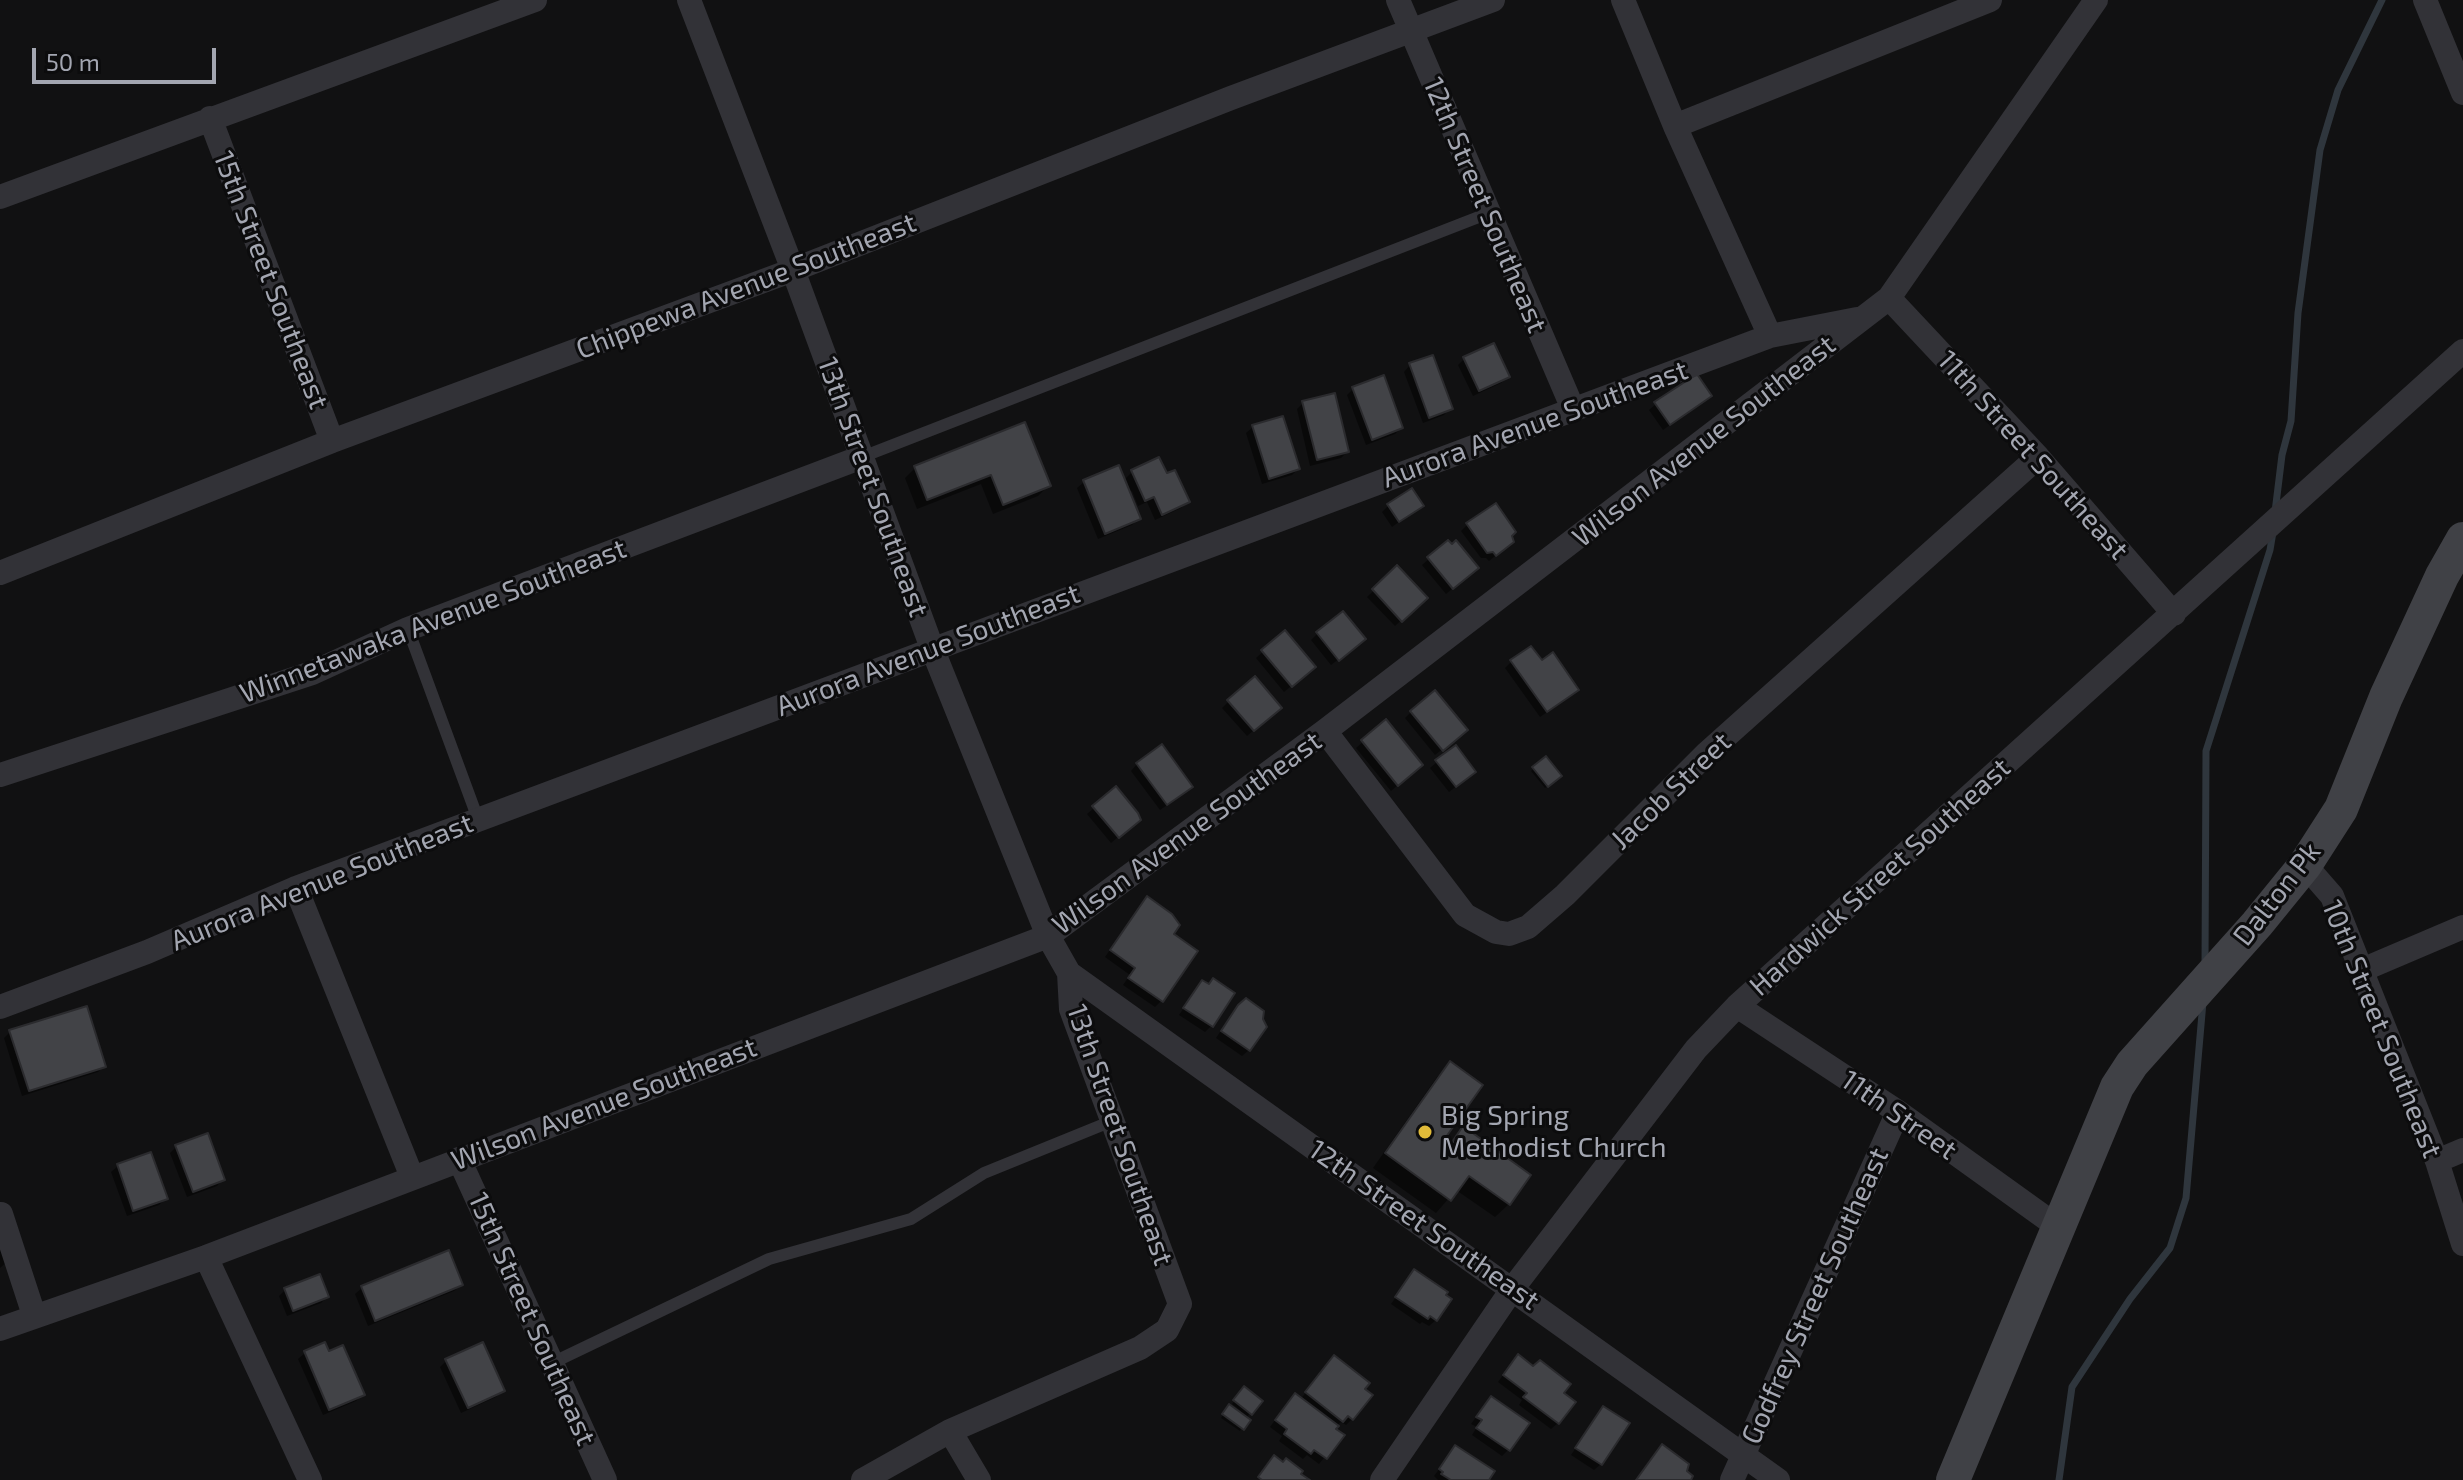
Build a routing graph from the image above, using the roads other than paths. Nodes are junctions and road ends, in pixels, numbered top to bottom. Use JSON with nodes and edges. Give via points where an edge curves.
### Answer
{"nodes":[{"id":1,"x":535,"y":0,"type":"edge"},
{"id":2,"x":689,"y":0,"type":"edge"},
{"id":3,"x":1398,"y":0,"type":"edge"},
{"id":4,"x":1493,"y":0,"type":"edge"},
{"id":5,"x":1623,"y":0,"type":"edge"},
{"id":6,"x":1990,"y":0,"type":"edge"},
{"id":7,"x":2096,"y":0,"type":"edge"},
{"id":8,"x":2425,"y":0,"type":"edge"},
{"id":9,"x":1411,"y":31,"type":"junction"},
{"id":10,"x":2463,"y":93,"type":"edge"},
{"id":11,"x":210,"y":118,"type":"junction"},
{"id":12,"x":1675,"y":126,"type":"junction"},
{"id":13,"x":0,"y":197,"type":"edge"},
{"id":14,"x":1489,"y":213,"type":"junction"},
{"id":15,"x":793,"y":270,"type":"junction"},
{"id":16,"x":1889,"y":298,"type":"junction"},
{"id":17,"x":1863,"y":318,"type":"junction"},
{"id":18,"x":1770,"y":336,"type":"junction"},
{"id":19,"x":2463,"y":351,"type":"edge"},
{"id":20,"x":1573,"y":409,"type":"junction"},
{"id":21,"x":332,"y":441,"type":"junction"},
{"id":22,"x":862,"y":457,"type":"junction"},
{"id":23,"x":2038,"y":457,"type":"junction"},
{"id":24,"x":2463,"y":539,"type":"edge"},
{"id":25,"x":0,"y":573,"type":"edge"},
{"id":26,"x":2174,"y":614,"type":"junction"},
{"id":27,"x":408,"y":629,"type":"junction"},
{"id":28,"x":932,"y":648,"type":"junction"},
{"id":29,"x":1325,"y":731,"type":"junction"},
{"id":30,"x":0,"y":775,"type":"edge"},
{"id":31,"x":478,"y":819,"type":"junction"},
{"id":32,"x":2305,"y":865,"type":"junction"},
{"id":33,"x":296,"y":888,"type":"junction"},
{"id":34,"x":2463,"y":927,"type":"edge"},
{"id":35,"x":1048,"y":936,"type":"junction"},
{"id":36,"x":2362,"y":970,"type":"junction"},
{"id":37,"x":1069,"y":973,"type":"junction"},
{"id":38,"x":1737,"y":1006,"type":"junction"},
{"id":39,"x":0,"y":1007,"type":"edge"},
{"id":40,"x":1898,"y":1112,"type":"junction"},
{"id":41,"x":1112,"y":1121,"type":"junction"},
{"id":42,"x":2463,"y":1150,"type":"edge"},
{"id":43,"x":459,"y":1159,"type":"junction"},
{"id":44,"x":2437,"y":1161,"type":"junction"},
{"id":45,"x":412,"y":1177,"type":"junction"},
{"id":46,"x":1,"y":1214,"type":"edge"},
{"id":47,"x":2058,"y":1227,"type":"junction"},
{"id":48,"x":2463,"y":1244,"type":"edge"},
{"id":49,"x":206,"y":1257,"type":"junction"},
{"id":50,"x":1513,"y":1288,"type":"junction"},
{"id":51,"x":34,"y":1315,"type":"junction"},
{"id":52,"x":0,"y":1329,"type":"edge"},
{"id":53,"x":552,"y":1363,"type":"junction"},
{"id":54,"x":950,"y":1431,"type":"junction"},
{"id":55,"x":1743,"y":1455,"type":"junction"},
{"id":56,"x":310,"y":1480,"type":"edge"},
{"id":57,"x":605,"y":1480,"type":"edge"},
{"id":58,"x":863,"y":1480,"type":"edge"},
{"id":59,"x":979,"y":1480,"type":"edge"},
{"id":60,"x":1382,"y":1480,"type":"edge"},
{"id":61,"x":1732,"y":1480,"type":"edge"},
{"id":62,"x":1778,"y":1480,"type":"edge"},
{"id":63,"x":1953,"y":1480,"type":"edge"}],
"edges":[{"from":1,"to":11,"type":"street"},
{"from":2,"to":15,"type":"street","name":"13th Street Southeast"},
{"from":3,"to":9,"type":"street","name":"12th Street Southeast"},
{"from":4,"to":9,"type":"street","name":"Chippewa Avenue Southeast"},
{"from":5,"to":12,"type":"street"},
{"from":6,"to":12,"type":"street"},
{"from":7,"to":16,"type":"street","name":"Wilson Avenue Southeast"},
{"from":8,"to":10,"type":"street"},
{"from":9,"to":14,"type":"street","name":"12th Street Southeast"},
{"from":9,"to":15,"type":"street","name":"Chippewa Avenue Southeast"},
{"from":11,"to":13,"type":"street"},
{"from":11,"to":21,"type":"street","name":"15th Street Southeast"},
{"from":12,"to":18,"type":"street"},
{"from":14,"to":20,"type":"street","name":"12th Street Southeast"},
{"from":14,"to":22,"type":"lane"},
{"from":15,"to":21,"type":"street","name":"Chippewa Avenue Southeast"},
{"from":15,"to":22,"type":"street","name":"13th Street Southeast"},
{"from":16,"to":17,"type":"street","name":"Wilson Avenue Southeast"},
{"from":16,"to":23,"type":"street","name":"11th Street Southeast"},
{"from":17,"to":18,"type":"street","name":"Aurora Avenue Southeast"},
{"from":17,"to":29,"type":"street","name":"Wilson Avenue Southeast"},
{"from":18,"to":20,"type":"street","name":"Aurora Avenue Southeast"},
{"from":19,"to":26,"type":"street","name":"Hardwick Street Southeast"},
{"from":20,"to":28,"type":"street","name":"Aurora Avenue Southeast"},
{"from":21,"to":25,"type":"street","name":"Chippewa Avenue Southeast"},
{"from":22,"to":27,"type":"street","name":"Winnetawaka Avenue Southeast"},
{"from":22,"to":28,"type":"street","name":"13th Street Southeast"},
{"from":23,"to":26,"type":"street","name":"11th Street Southeast"},
{"from":23,"to":29,"type":"street","name":"Jacob Street","via":[[1706,754],[1528,927],[1496,932],[1465,915]]},
{"from":24,"to":32,"type":"main road","name":"Dalton Pk","via":[[2386,697],[2341,809]]},
{"from":26,"to":38,"type":"street","name":"Hardwick Street Southeast"},
{"from":27,"to":30,"type":"street","name":"Winnetawaka Avenue Southeast","via":[[312,673]]},
{"from":27,"to":31,"type":"lane"},
{"from":28,"to":31,"type":"street","name":"Aurora Avenue Southeast"},
{"from":28,"to":35,"type":"street","name":"13th Street Southeast"},
{"from":29,"to":35,"type":"street","name":"Wilson Avenue Southeast"},
{"from":31,"to":33,"type":"street","name":"Aurora Avenue Southeast"},
{"from":32,"to":36,"type":"street","name":"10th Street Southeast","via":[[2332,896]]},
{"from":32,"to":47,"type":"main road","name":"Dalton Pk","via":[[2132,1064]]},
{"from":33,"to":39,"type":"street","name":"Aurora Avenue Southeast"},
{"from":33,"to":45,"type":"street"},
{"from":34,"to":36,"type":"street"},
{"from":35,"to":37,"type":"street","name":"13th Street Southeast"},
{"from":35,"to":43,"type":"street","name":"Wilson Avenue Southeast"},
{"from":36,"to":44,"type":"street","name":"10th Street Southeast"},
{"from":37,"to":41,"type":"street","name":"13th Street Southeast","via":[[1071,1009]]},
{"from":37,"to":50,"type":"street","name":"12th Street Southeast"},
{"from":38,"to":40,"type":"street","name":"11th Street"},
{"from":38,"to":50,"type":"street","name":"Hardwick Street Southeast","via":[[1696,1049]]},
{"from":40,"to":47,"type":"street","name":"11th Street"},
{"from":40,"to":55,"type":"street","name":"Godfrey Street Southeast"},
{"from":41,"to":53,"type":"lane","via":[[984,1173],[911,1219],[769,1259]]},
{"from":41,"to":54,"type":"street","name":"13th Street Southeast","via":[[1180,1304],[1167,1330],[1140,1348]]},
{"from":42,"to":44,"type":"street"},
{"from":43,"to":45,"type":"street","name":"Wilson Avenue Southeast"},
{"from":43,"to":53,"type":"street","name":"15th Street Southeast"},
{"from":44,"to":48,"type":"street","name":"10th Street Southeast"},
{"from":45,"to":49,"type":"street","name":"Wilson Avenue Southeast"},
{"from":46,"to":51,"type":"street"},
{"from":47,"to":63,"type":"main road","name":"Dalton Pk"},
{"from":49,"to":51,"type":"street","name":"Wilson Avenue Southeast"},
{"from":49,"to":56,"type":"street"},
{"from":50,"to":55,"type":"street","name":"12th Street Southeast"},
{"from":50,"to":60,"type":"street","name":"Hardwick Street Southeast"},
{"from":51,"to":52,"type":"street","name":"Wilson Avenue Southeast"},
{"from":53,"to":57,"type":"street","name":"15th Street Southeast"},
{"from":54,"to":58,"type":"street"},
{"from":54,"to":59,"type":"street"},
{"from":55,"to":61,"type":"street","name":"Godfrey Street Southeast"},
{"from":55,"to":62,"type":"street","name":"12th Street Southeast"}]}
